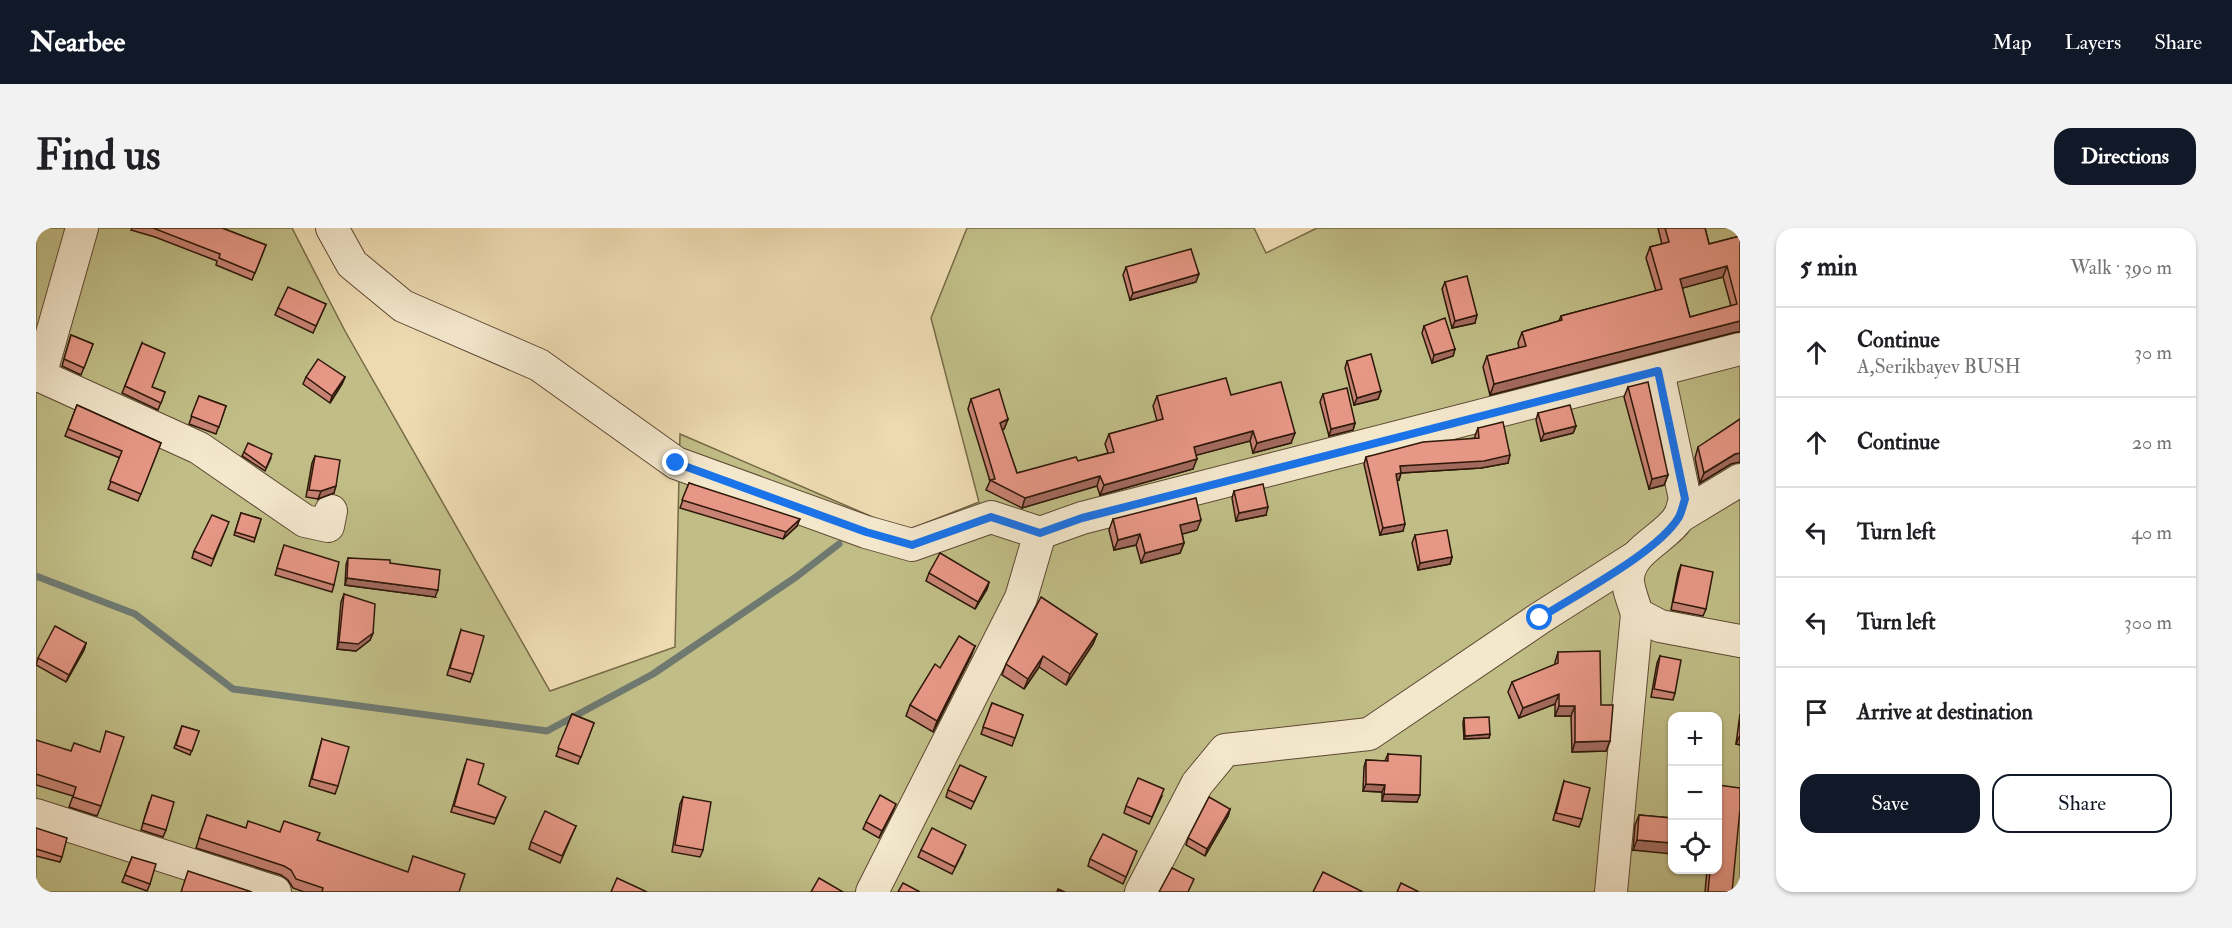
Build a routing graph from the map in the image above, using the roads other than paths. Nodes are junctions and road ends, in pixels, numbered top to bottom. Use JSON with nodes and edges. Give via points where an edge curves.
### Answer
{"nodes":[{"id":1,"x":82,"y":228,"type":"edge"},
{"id":2,"x":332,"y":228,"type":"edge"},
{"id":3,"x":1740,"y":349,"type":"edge"},
{"id":4,"x":1658,"y":371,"type":"junction"},
{"id":5,"x":38,"y":375,"type":"edge"},
{"id":6,"x":1740,"y":480,"type":"edge"},
{"id":7,"x":331,"y":512,"type":"dead end"},
{"id":8,"x":1679,"y":517,"type":"junction"},
{"id":9,"x":1040,"y":533,"type":"junction"},
{"id":10,"x":1636,"y":557,"type":"junction"},
{"id":11,"x":1637,"y":614,"type":"junction"},
{"id":12,"x":1740,"y":641,"type":"edge"},
{"id":13,"x":36,"y":815,"type":"edge"},
{"id":14,"x":275,"y":892,"type":"edge"},
{"id":15,"x":872,"y":892,"type":"edge"},
{"id":16,"x":1141,"y":892,"type":"edge"},
{"id":17,"x":1611,"y":892,"type":"edge"}],
"edges":[{"from":1,"to":5,"type":"street"},
{"from":2,"to":9,"type":"street","via":[[352,264],[403,306],[539,365],[676,463],[912,545],[991,517]]},
{"from":3,"to":4,"type":"street"},
{"from":4,"to":8,"type":"street","via":[[1685,499]]},
{"from":4,"to":9,"type":"street","via":[[1094,515]]},
{"from":5,"to":7,"type":"street","via":[[200,448],[305,521],[328,526]]},
{"from":6,"to":8,"type":"street"},
{"from":8,"to":10,"type":"street"},
{"from":9,"to":15,"type":"street","via":[[1022,598]]},
{"from":10,"to":11,"type":"street","via":[[1628,578]]},
{"from":10,"to":16,"type":"street","via":[[1369,734],[1225,750],[1197,784]]},
{"from":11,"to":12,"type":"street","via":[[1660,626]]},
{"from":11,"to":17,"type":"street"},
{"from":13,"to":14,"type":"street"}]}
